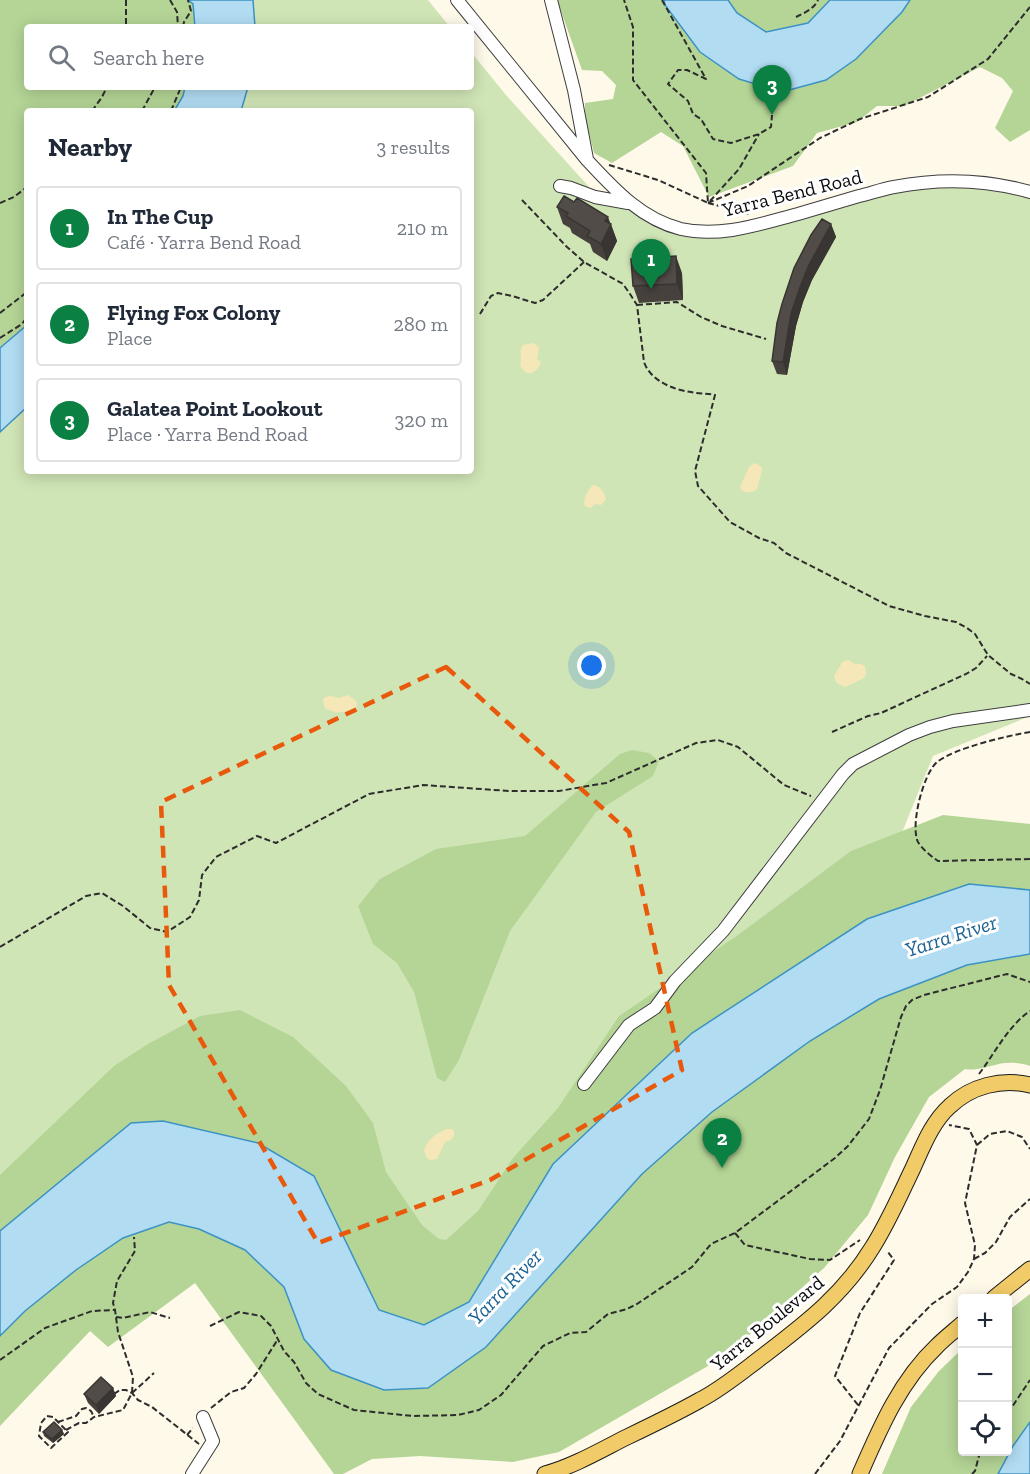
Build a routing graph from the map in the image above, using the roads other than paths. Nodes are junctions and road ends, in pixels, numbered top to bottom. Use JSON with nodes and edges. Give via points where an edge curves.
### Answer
{"nodes":[{"id":1,"x":457,"y":0,"type":"edge"},
{"id":2,"x":551,"y":0,"type":"edge"},
{"id":3,"x":587,"y":160,"type":"junction"},
{"id":4,"x":560,"y":186,"type":"dead end"},
{"id":5,"x":1030,"y":192,"type":"edge"},
{"id":6,"x":629,"y":203,"type":"junction"},
{"id":7,"x":1030,"y":710,"type":"edge"},
{"id":8,"x":584,"y":1084,"type":"dead end"},
{"id":9,"x":1030,"y":1085,"type":"edge"},
{"id":10,"x":1030,"y":1269,"type":"edge"},
{"id":11,"x":1000,"y":1294,"type":"edge"},
{"id":12,"x":958,"y":1328,"type":"edge"},
{"id":13,"x":203,"y":1417,"type":"road end"},
{"id":14,"x":192,"y":1474,"type":"edge"},
{"id":15,"x":545,"y":1474,"type":"edge"},
{"id":16,"x":860,"y":1474,"type":"edge"}],
"edges":[{"from":1,"to":3,"type":"street","name":"Yarra Bend Road"},
{"from":2,"to":3,"type":"street"},
{"from":3,"to":6,"type":"street","name":"Yarra Bend Road"},
{"from":4,"to":6,"type":"street"},
{"from":5,"to":6,"type":"street","name":"Yarra Bend Road","via":[[972,181],[918,183],[725,232],[681,229]]},
{"from":7,"to":8,"type":"street","via":[[953,721],[909,735],[853,764],[723,931],[655,1008],[629,1025]]},
{"from":9,"to":15,"type":"main road","name":"Yarra Boulevard","via":[[980,1087],[949,1107],[933,1127],[851,1279],[819,1312],[699,1401]]},
{"from":10,"to":11,"type":"main road"},
{"from":12,"to":16,"type":"main road","via":[[936,1347],[905,1384]]},
{"from":13,"to":14,"type":"street","via":[[213,1441]]}]}
